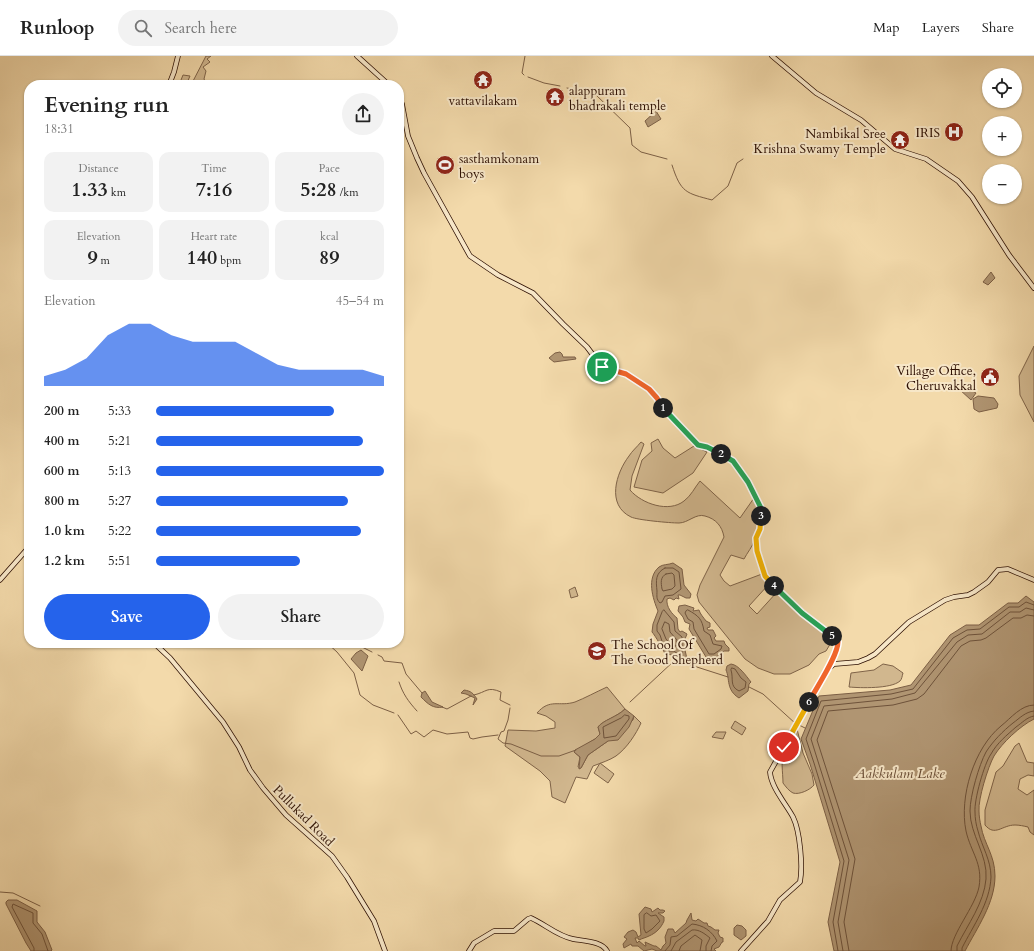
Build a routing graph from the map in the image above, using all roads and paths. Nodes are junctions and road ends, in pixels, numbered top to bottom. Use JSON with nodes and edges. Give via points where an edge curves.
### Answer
{"nodes":[{"id":1,"x":178,"y":56,"type":"edge"},
{"id":2,"x":357,"y":56,"type":"edge"},
{"id":3,"x":772,"y":56,"type":"edge"},
{"id":4,"x":171,"y":80,"type":"edge"},
{"id":5,"x":383,"y":80,"type":"edge"},
{"id":6,"x":404,"y":115,"type":"edge"},
{"id":7,"x":1034,"y":288,"type":"edge"},
{"id":8,"x":24,"y":553,"type":"edge"},
{"id":9,"x":0,"y":580,"type":"edge"},
{"id":10,"x":1034,"y":580,"type":"edge"},
{"id":11,"x":159,"y":648,"type":"edge"},
{"id":12,"x":829,"y":666,"type":"junction"},
{"id":13,"x":385,"y":951,"type":"edge"},
{"id":14,"x":469,"y":951,"type":"edge"},
{"id":15,"x":607,"y":951,"type":"edge"},
{"id":16,"x":741,"y":951,"type":"edge"}],
"edges":[{"from":1,"to":4,"type":"street"},
{"from":2,"to":5,"type":"street"},
{"from":3,"to":7,"type":"street","via":[[816,93],[861,120],[895,149],[926,159],[958,181],[972,197],[1009,255]]},
{"from":6,"to":12,"type":"street","via":[[408,136],[424,173],[470,256],[498,275],[533,293],[587,347],[602,367],[626,374],[649,389],[664,410],[698,445],[717,451],[733,461],[748,482],[761,508],[760,529],[756,538],[757,551],[765,576],[793,605],[836,639],[838,644]]},
{"from":8,"to":9,"type":"street"},
{"from":10,"to":12,"type":"street","via":[[1008,569],[998,570],[988,582],[974,592],[945,600],[909,622],[868,658]]},
{"from":11,"to":13,"type":"street","name":"Pullukad Road","via":[[210,704],[239,747],[250,770],[273,801],[332,856],[374,921]]},
{"from":12,"to":16,"type":"street","via":[[770,772],[772,781],[794,818],[798,830],[800,880],[780,900],[768,921]]},
{"from":14,"to":15,"type":"street","via":[[474,943],[494,931],[514,931],[531,918],[565,937],[597,944],[605,947]]}]}
